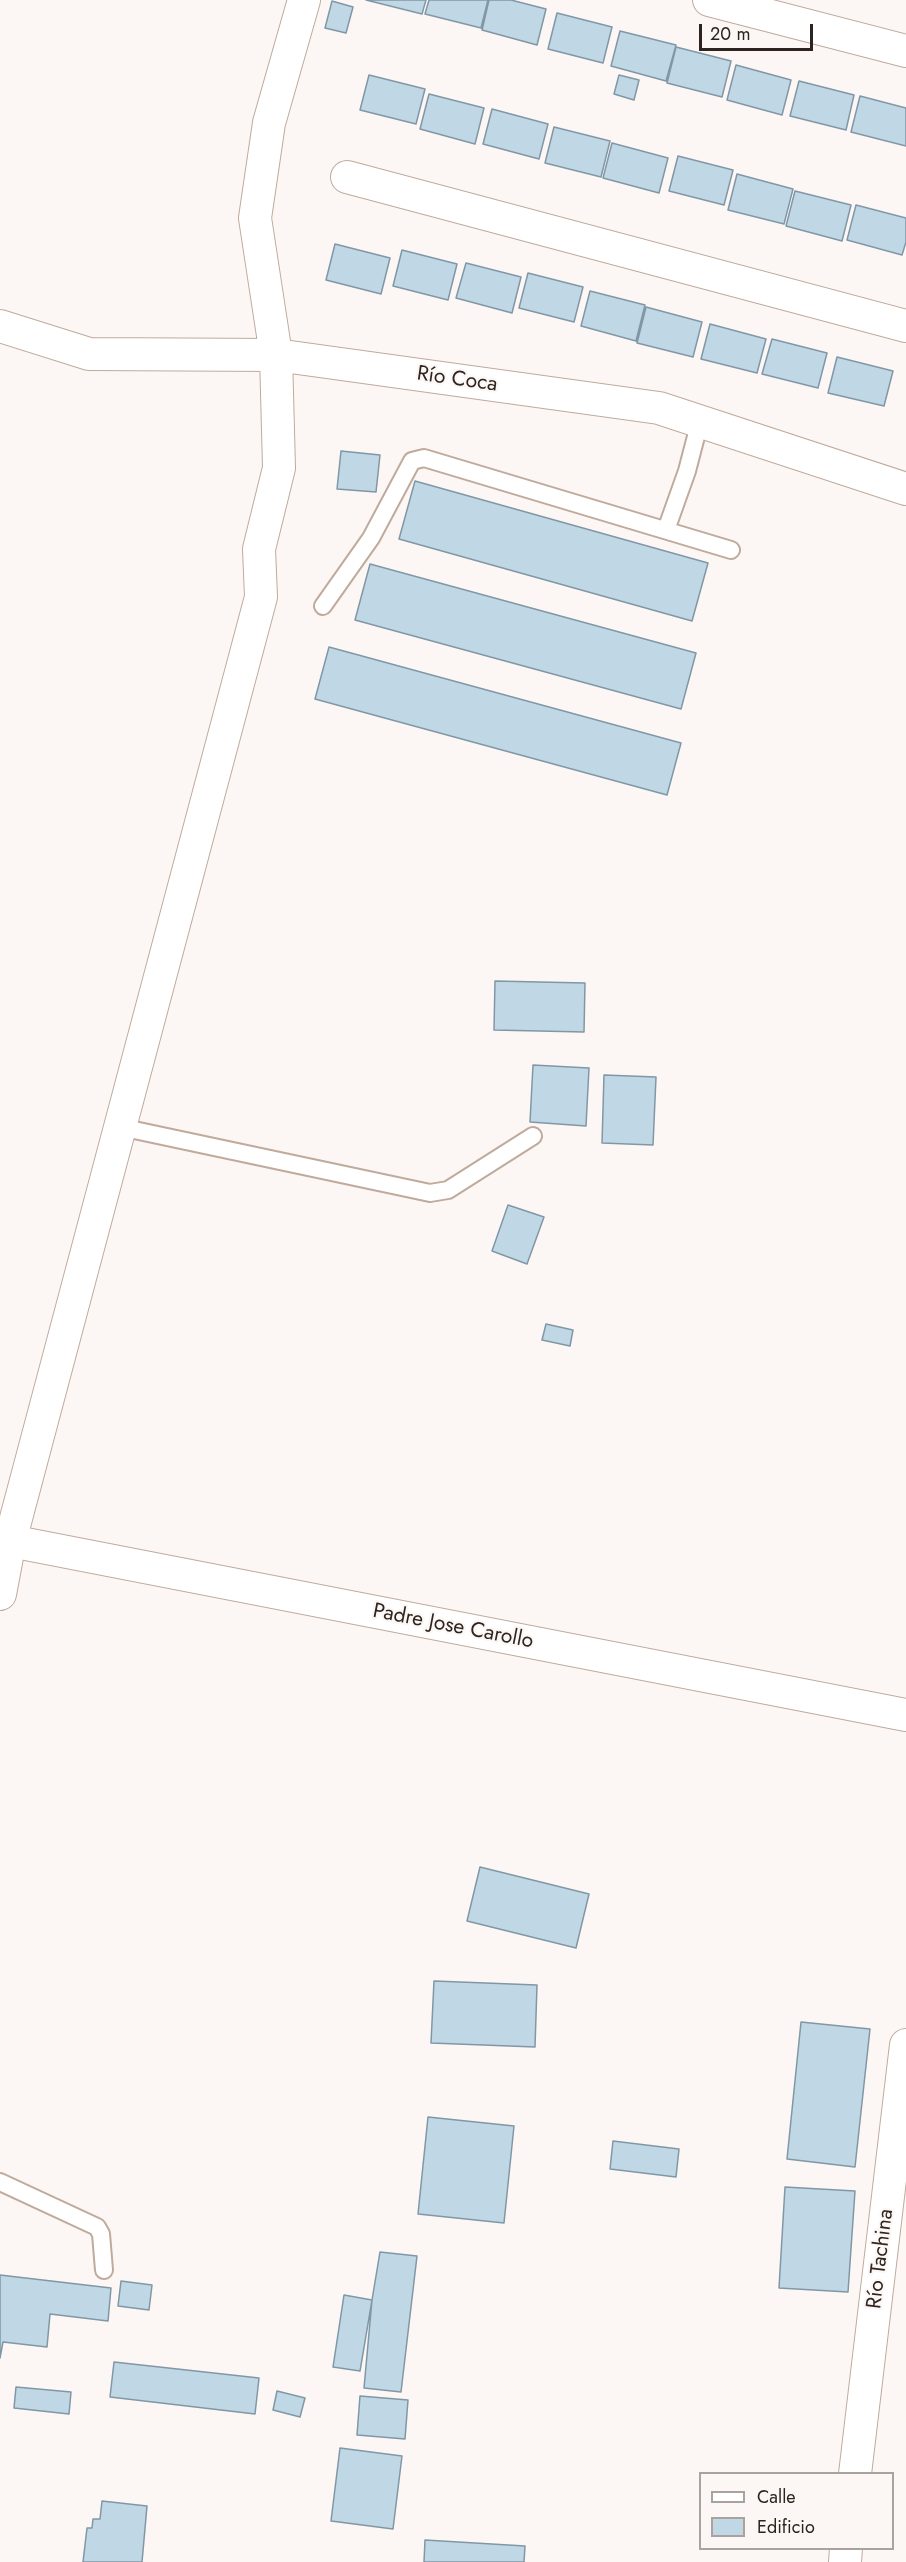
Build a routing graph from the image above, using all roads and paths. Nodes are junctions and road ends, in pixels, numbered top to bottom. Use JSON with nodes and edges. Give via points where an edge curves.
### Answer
{"nodes":[{"id":1,"x":304,"y":0,"type":"edge"},
{"id":2,"x":709,"y":0,"type":"edge"},
{"id":3,"x":906,"y":51,"type":"edge"},
{"id":4,"x":347,"y":177,"type":"dead end"},
{"id":5,"x":0,"y":326,"type":"edge"},
{"id":6,"x":906,"y":326,"type":"edge"},
{"id":7,"x":276,"y":355,"type":"junction"},
{"id":8,"x":700,"y":421,"type":"junction"},
{"id":9,"x":906,"y":489,"type":"edge"},
{"id":10,"x":666,"y":530,"type":"junction"},
{"id":11,"x":731,"y":550,"type":"dead end"},
{"id":12,"x":322,"y":606,"type":"dead end"},
{"id":13,"x":120,"y":1127,"type":"junction"},
{"id":14,"x":532,"y":1136,"type":"dead end"},
{"id":15,"x":5,"y":1540,"type":"edge"},
{"id":16,"x":0,"y":1594,"type":"edge"},
{"id":17,"x":906,"y":1715,"type":"edge"},
{"id":18,"x":906,"y":2045,"type":"edge"},
{"id":19,"x":0,"y":2182,"type":"edge"},
{"id":20,"x":104,"y":2270,"type":"dead end"},
{"id":21,"x":855,"y":2472,"type":"edge"}],
"edges":[{"from":1,"to":7,"type":"street","via":[[269,123],[255,218]]},
{"from":2,"to":3,"type":"street"},
{"from":4,"to":6,"type":"street"},
{"from":5,"to":7,"type":"street","name":"Río Coca","via":[[89,354]]},
{"from":7,"to":8,"type":"street","name":"Río Coca","via":[[659,408]]},
{"from":7,"to":13,"type":"street","via":[[279,468],[259,549],[261,597]]},
{"from":8,"to":9,"type":"street","name":"Río Coca"},
{"from":8,"to":10,"type":"lane"},
{"from":10,"to":11,"type":"lane"},
{"from":10,"to":12,"type":"lane","via":[[417,458],[412,460],[371,538]]},
{"from":13,"to":14,"type":"lane","via":[[430,1193],[448,1190]]},
{"from":13,"to":15,"type":"street"},
{"from":15,"to":16,"type":"street"},
{"from":15,"to":17,"type":"street","name":"Padre Jose Carollo"},
{"from":18,"to":21,"type":"street","name":"Río Tachina"},
{"from":19,"to":20,"type":"lane","via":[[97,2227]]}]}
